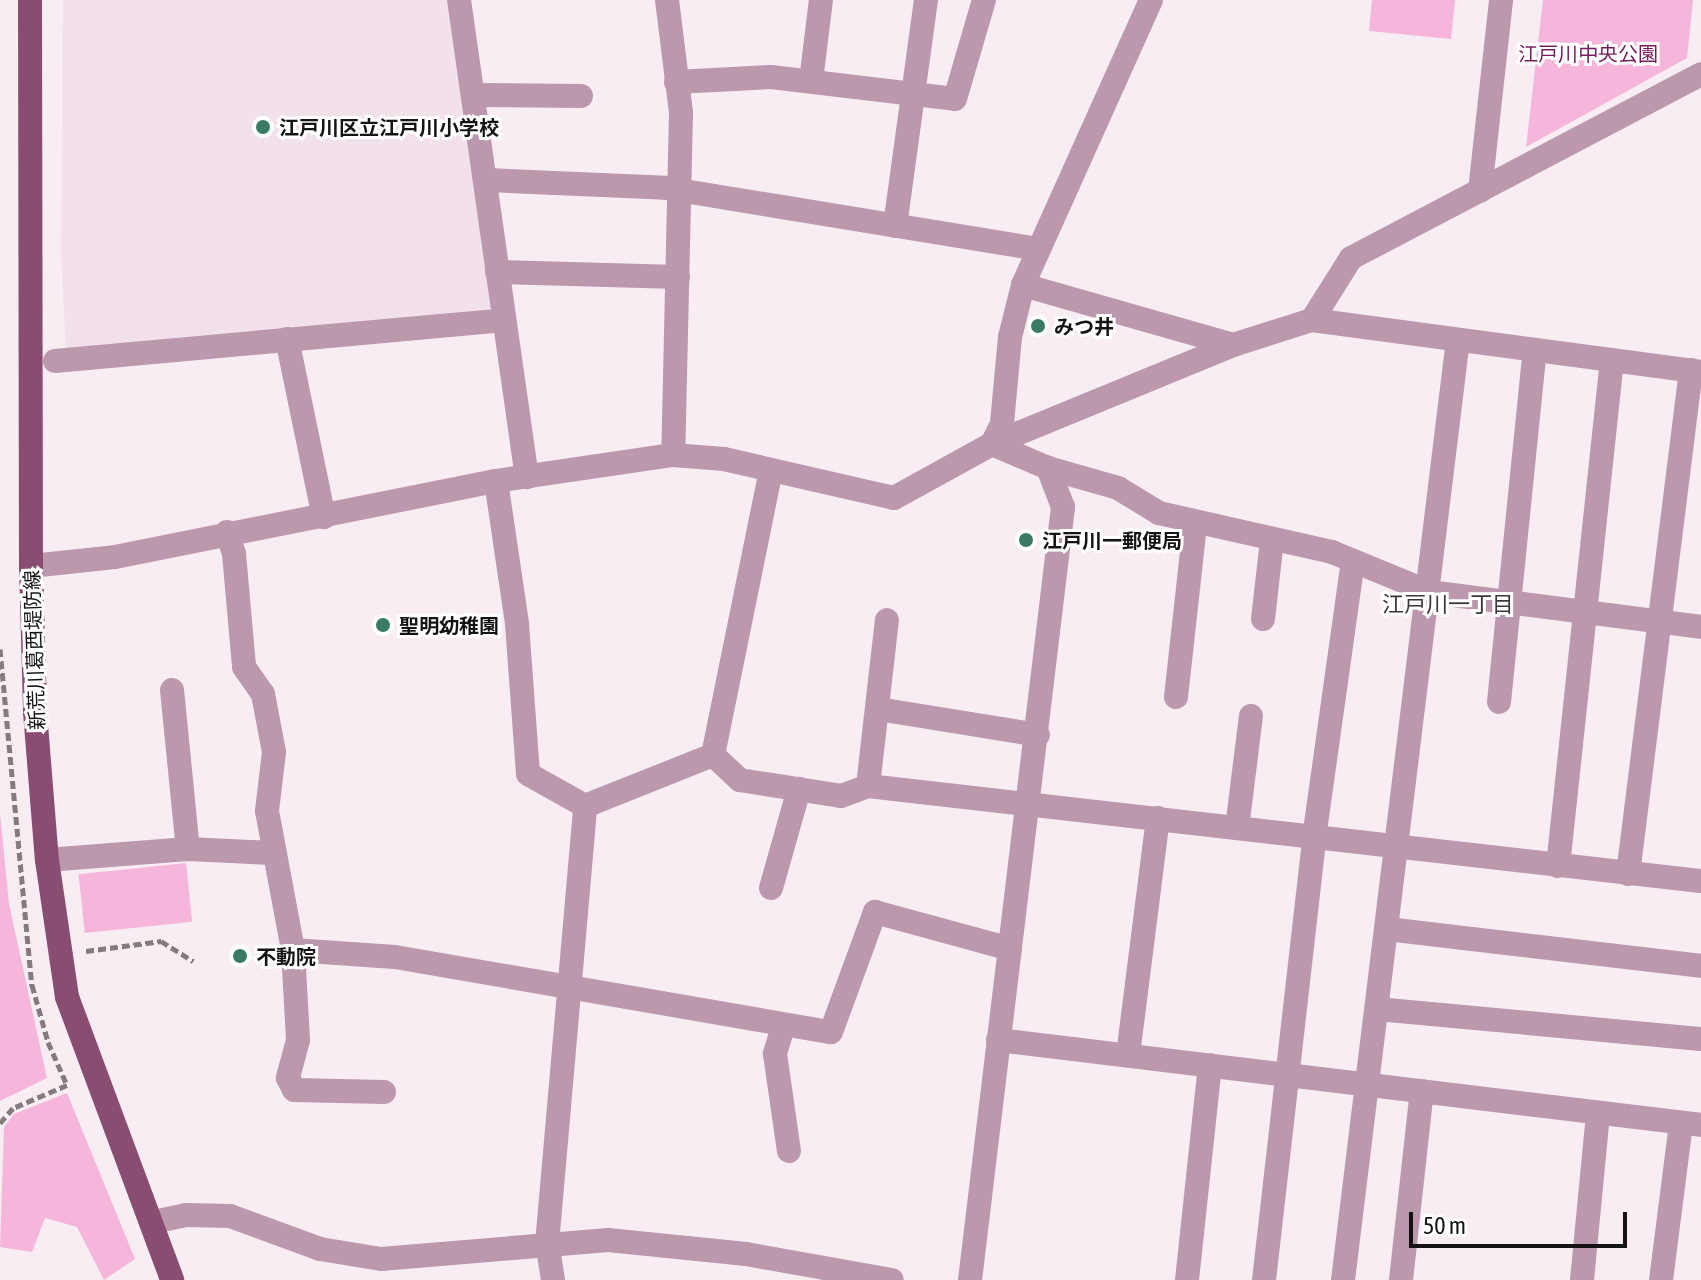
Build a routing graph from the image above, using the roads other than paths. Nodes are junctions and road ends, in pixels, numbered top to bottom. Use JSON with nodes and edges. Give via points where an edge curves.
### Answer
{"nodes":[{"id":1,"x":30,"y":0,"type":"edge"},
{"id":2,"x":459,"y":0,"type":"edge"},
{"id":3,"x":667,"y":0,"type":"edge"},
{"id":4,"x":821,"y":0,"type":"edge"},
{"id":5,"x":926,"y":0,"type":"edge"},
{"id":6,"x":984,"y":0,"type":"edge"},
{"id":7,"x":1151,"y":0,"type":"edge"},
{"id":8,"x":1501,"y":0,"type":"edge"},
{"id":9,"x":1701,"y":74,"type":"edge"},
{"id":10,"x":811,"y":81,"type":"junction"},
{"id":11,"x":676,"y":82,"type":"junction"},
{"id":12,"x":912,"y":93,"type":"junction"},
{"id":13,"x":473,"y":95,"type":"junction"},
{"id":14,"x":581,"y":96,"type":"dead end"},
{"id":15,"x":486,"y":180,"type":"junction"},
{"id":16,"x":1480,"y":191,"type":"junction"},
{"id":17,"x":681,"y":194,"type":"junction"},
{"id":18,"x":895,"y":226,"type":"junction"},
{"id":19,"x":1037,"y":249,"type":"junction"},
{"id":20,"x":497,"y":272,"type":"junction"},
{"id":21,"x":678,"y":277,"type":"junction"},
{"id":22,"x":1023,"y":285,"type":"junction"},
{"id":23,"x":504,"y":320,"type":"junction"},
{"id":24,"x":1312,"y":320,"type":"junction"},
{"id":25,"x":287,"y":339,"type":"junction"},
{"id":26,"x":1458,"y":340,"type":"junction"},
{"id":27,"x":1233,"y":345,"type":"junction"},
{"id":28,"x":1535,"y":350,"type":"junction"},
{"id":29,"x":1612,"y":360,"type":"junction"},
{"id":30,"x":55,"y":361,"type":"dead end"},
{"id":31,"x":1696,"y":371,"type":"edge"},
{"id":32,"x":992,"y":444,"type":"junction"},
{"id":33,"x":673,"y":455,"type":"junction"},
{"id":34,"x":1048,"y":468,"type":"junction"},
{"id":35,"x":771,"y":471,"type":"junction"},
{"id":36,"x":527,"y":477,"type":"junction"},
{"id":37,"x":496,"y":481,"type":"junction"},
{"id":38,"x":324,"y":517,"type":"junction"},
{"id":39,"x":1195,"y":524,"type":"junction"},
{"id":40,"x":227,"y":532,"type":"junction"},
{"id":41,"x":1272,"y":540,"type":"junction"},
{"id":42,"x":1353,"y":562,"type":"junction"},
{"id":43,"x":31,"y":566,"type":"junction"},
{"id":44,"x":1429,"y":592,"type":"junction"},
{"id":45,"x":1512,"y":603,"type":"junction"},
{"id":46,"x":1584,"y":612,"type":"junction"},
{"id":47,"x":1263,"y":619,"type":"dead end"},
{"id":48,"x":887,"y":620,"type":"dead end"},
{"id":49,"x":1659,"y":622,"type":"junction"},
{"id":50,"x":1701,"y":627,"type":"edge"},
{"id":51,"x":172,"y":690,"type":"dead end"},
{"id":52,"x":1176,"y":697,"type":"dead end"},
{"id":53,"x":1499,"y":702,"type":"dead end"},
{"id":54,"x":878,"y":709,"type":"junction"},
{"id":55,"x":1251,"y":716,"type":"dead end"},
{"id":56,"x":1038,"y":735,"type":"junction"},
{"id":57,"x":713,"y":755,"type":"junction"},
{"id":58,"x":868,"y":786,"type":"junction"},
{"id":59,"x":799,"y":789,"type":"junction"},
{"id":60,"x":585,"y":806,"type":"junction"},
{"id":61,"x":1030,"y":808,"type":"junction"},
{"id":62,"x":1158,"y":818,"type":"junction"},
{"id":63,"x":1237,"y":828,"type":"junction"},
{"id":64,"x":1314,"y":838,"type":"junction"},
{"id":65,"x":1397,"y":848,"type":"junction"},
{"id":66,"x":188,"y":849,"type":"junction"},
{"id":67,"x":272,"y":853,"type":"junction"},
{"id":68,"x":47,"y":860,"type":"junction"},
{"id":69,"x":1558,"y":866,"type":"junction"},
{"id":70,"x":1628,"y":874,"type":"junction"},
{"id":71,"x":1701,"y":881,"type":"edge"},
{"id":72,"x":771,"y":888,"type":"dead end"},
{"id":73,"x":1387,"y":929,"type":"junction"},
{"id":74,"x":1010,"y":949,"type":"junction"},
{"id":75,"x":293,"y":950,"type":"junction"},
{"id":76,"x":1701,"y":966,"type":"edge"},
{"id":77,"x":566,"y":989,"type":"junction"},
{"id":78,"x":1377,"y":1009,"type":"junction"},
{"id":79,"x":783,"y":1027,"type":"junction"},
{"id":80,"x":1701,"y":1039,"type":"edge"},
{"id":81,"x":998,"y":1040,"type":"junction"},
{"id":82,"x":1128,"y":1055,"type":"junction"},
{"id":83,"x":1210,"y":1065,"type":"junction"},
{"id":84,"x":1287,"y":1075,"type":"junction"},
{"id":85,"x":1368,"y":1085,"type":"junction"},
{"id":86,"x":1422,"y":1091,"type":"junction"},
{"id":87,"x":384,"y":1092,"type":"dead end"},
{"id":88,"x":1598,"y":1113,"type":"junction"},
{"id":89,"x":1691,"y":1124,"type":"edge"},
{"id":90,"x":789,"y":1151,"type":"dead end"},
{"id":91,"x":153,"y":1222,"type":"junction"},
{"id":92,"x":547,"y":1244,"type":"junction"},
{"id":93,"x":172,"y":1280,"type":"edge"},
{"id":94,"x":553,"y":1280,"type":"edge"},
{"id":95,"x":892,"y":1280,"type":"edge"},
{"id":96,"x":970,"y":1280,"type":"edge"},
{"id":97,"x":1187,"y":1280,"type":"edge"},
{"id":98,"x":1264,"y":1280,"type":"edge"},
{"id":99,"x":1343,"y":1280,"type":"edge"},
{"id":100,"x":1401,"y":1280,"type":"edge"},
{"id":101,"x":1582,"y":1280,"type":"edge"},
{"id":102,"x":1661,"y":1280,"type":"edge"}],
"edges":[{"from":1,"to":43,"type":"main road","name":"新荒川葛西堤防線"},
{"from":2,"to":13,"type":"street"},
{"from":3,"to":11,"type":"street"},
{"from":4,"to":10,"type":"street"},
{"from":5,"to":12,"type":"street"},
{"from":6,"to":12,"type":"street","via":[[955,99]]},
{"from":7,"to":19,"type":"street"},
{"from":8,"to":16,"type":"street"},
{"from":9,"to":16,"type":"street"},
{"from":10,"to":11,"type":"street","via":[[771,77]]},
{"from":10,"to":12,"type":"street"},
{"from":11,"to":17,"type":"street"},
{"from":12,"to":18,"type":"street"},
{"from":13,"to":14,"type":"street"},
{"from":13,"to":15,"type":"street"},
{"from":15,"to":17,"type":"street","via":[[666,188]]},
{"from":15,"to":20,"type":"street"},
{"from":16,"to":24,"type":"street","via":[[1351,258]]},
{"from":17,"to":18,"type":"street"},
{"from":17,"to":21,"type":"street"},
{"from":18,"to":19,"type":"street"},
{"from":19,"to":22,"type":"street"},
{"from":20,"to":21,"type":"street"},
{"from":20,"to":23,"type":"street"},
{"from":21,"to":33,"type":"street"},
{"from":22,"to":27,"type":"street"},
{"from":22,"to":32,"type":"street","via":[[1010,337],[1002,424]]},
{"from":23,"to":25,"type":"street"},
{"from":23,"to":36,"type":"street"},
{"from":24,"to":26,"type":"street"},
{"from":24,"to":27,"type":"street"},
{"from":25,"to":30,"type":"street"},
{"from":25,"to":38,"type":"street"},
{"from":26,"to":28,"type":"street"},
{"from":26,"to":44,"type":"street"},
{"from":27,"to":32,"type":"street"},
{"from":28,"to":29,"type":"street"},
{"from":28,"to":45,"type":"street"},
{"from":29,"to":31,"type":"street"},
{"from":29,"to":46,"type":"street"},
{"from":31,"to":49,"type":"street"},
{"from":32,"to":34,"type":"street"},
{"from":32,"to":35,"type":"street","via":[[894,498]]},
{"from":33,"to":35,"type":"street","via":[[724,459]]},
{"from":33,"to":36,"type":"street"},
{"from":34,"to":39,"type":"street","via":[[1118,488],[1159,513]]},
{"from":34,"to":56,"type":"street","via":[[1063,507]]},
{"from":35,"to":57,"type":"street"},
{"from":36,"to":37,"type":"street"},
{"from":37,"to":38,"type":"street"},
{"from":37,"to":60,"type":"street","via":[[517,624],[528,774]]},
{"from":38,"to":40,"type":"street"},
{"from":39,"to":41,"type":"street"},
{"from":39,"to":52,"type":"street"},
{"from":40,"to":43,"type":"street","via":[[115,557]]},
{"from":40,"to":67,"type":"street","via":[[234,554],[244,667],[263,694],[274,752],[267,811]]},
{"from":41,"to":42,"type":"street","via":[[1332,552]]},
{"from":41,"to":47,"type":"street"},
{"from":42,"to":44,"type":"street"},
{"from":42,"to":64,"type":"street"},
{"from":43,"to":68,"type":"main road","name":"新荒川葛西堤防線"},
{"from":44,"to":45,"type":"street"},
{"from":44,"to":65,"type":"street"},
{"from":45,"to":46,"type":"street"},
{"from":45,"to":53,"type":"street"},
{"from":46,"to":49,"type":"street"},
{"from":46,"to":69,"type":"street"},
{"from":48,"to":54,"type":"street"},
{"from":49,"to":50,"type":"street"},
{"from":49,"to":70,"type":"street"},
{"from":51,"to":66,"type":"street"},
{"from":54,"to":56,"type":"street"},
{"from":54,"to":58,"type":"street"},
{"from":55,"to":63,"type":"street"},
{"from":56,"to":61,"type":"street"},
{"from":57,"to":59,"type":"street","via":[[740,780]]},
{"from":57,"to":60,"type":"street"},
{"from":58,"to":59,"type":"street","via":[[841,796]]},
{"from":58,"to":61,"type":"street"},
{"from":59,"to":72,"type":"street"},
{"from":60,"to":77,"type":"street"},
{"from":61,"to":62,"type":"street"},
{"from":61,"to":74,"type":"street"},
{"from":62,"to":63,"type":"street"},
{"from":62,"to":82,"type":"street"},
{"from":63,"to":64,"type":"street"},
{"from":64,"to":65,"type":"street"},
{"from":64,"to":84,"type":"street"},
{"from":65,"to":69,"type":"street"},
{"from":65,"to":73,"type":"street"},
{"from":66,"to":67,"type":"street"},
{"from":66,"to":68,"type":"street"},
{"from":67,"to":75,"type":"street"},
{"from":68,"to":91,"type":"main road","name":"新荒川葛西堤防線","via":[[67,997]]},
{"from":69,"to":70,"type":"street"},
{"from":70,"to":71,"type":"street"},
{"from":73,"to":76,"type":"street"},
{"from":73,"to":78,"type":"street"},
{"from":74,"to":79,"type":"street","via":[[875,912],[831,1032]]},
{"from":74,"to":81,"type":"street"},
{"from":75,"to":77,"type":"street","via":[[395,957]]},
{"from":75,"to":87,"type":"street","via":[[298,1040],[288,1078],[294,1090]]},
{"from":77,"to":79,"type":"street"},
{"from":77,"to":92,"type":"street"},
{"from":78,"to":80,"type":"street"},
{"from":78,"to":85,"type":"street"},
{"from":79,"to":90,"type":"street","via":[[775,1054]]},
{"from":81,"to":82,"type":"street"},
{"from":81,"to":96,"type":"street"},
{"from":82,"to":83,"type":"street"},
{"from":83,"to":84,"type":"street"},
{"from":83,"to":97,"type":"street"},
{"from":84,"to":85,"type":"street"},
{"from":84,"to":98,"type":"street"},
{"from":85,"to":86,"type":"street"},
{"from":85,"to":99,"type":"street"},
{"from":86,"to":88,"type":"street"},
{"from":86,"to":100,"type":"street"},
{"from":88,"to":89,"type":"street"},
{"from":88,"to":101,"type":"street"},
{"from":89,"to":102,"type":"street"},
{"from":91,"to":92,"type":"street","via":[[186,1215],[230,1216],[320,1249],[381,1259],[451,1257]]},
{"from":91,"to":93,"type":"main road","name":"新荒川葛西堤防線"},
{"from":92,"to":94,"type":"street"},
{"from":92,"to":95,"type":"street","via":[[670,1243]]}]}
